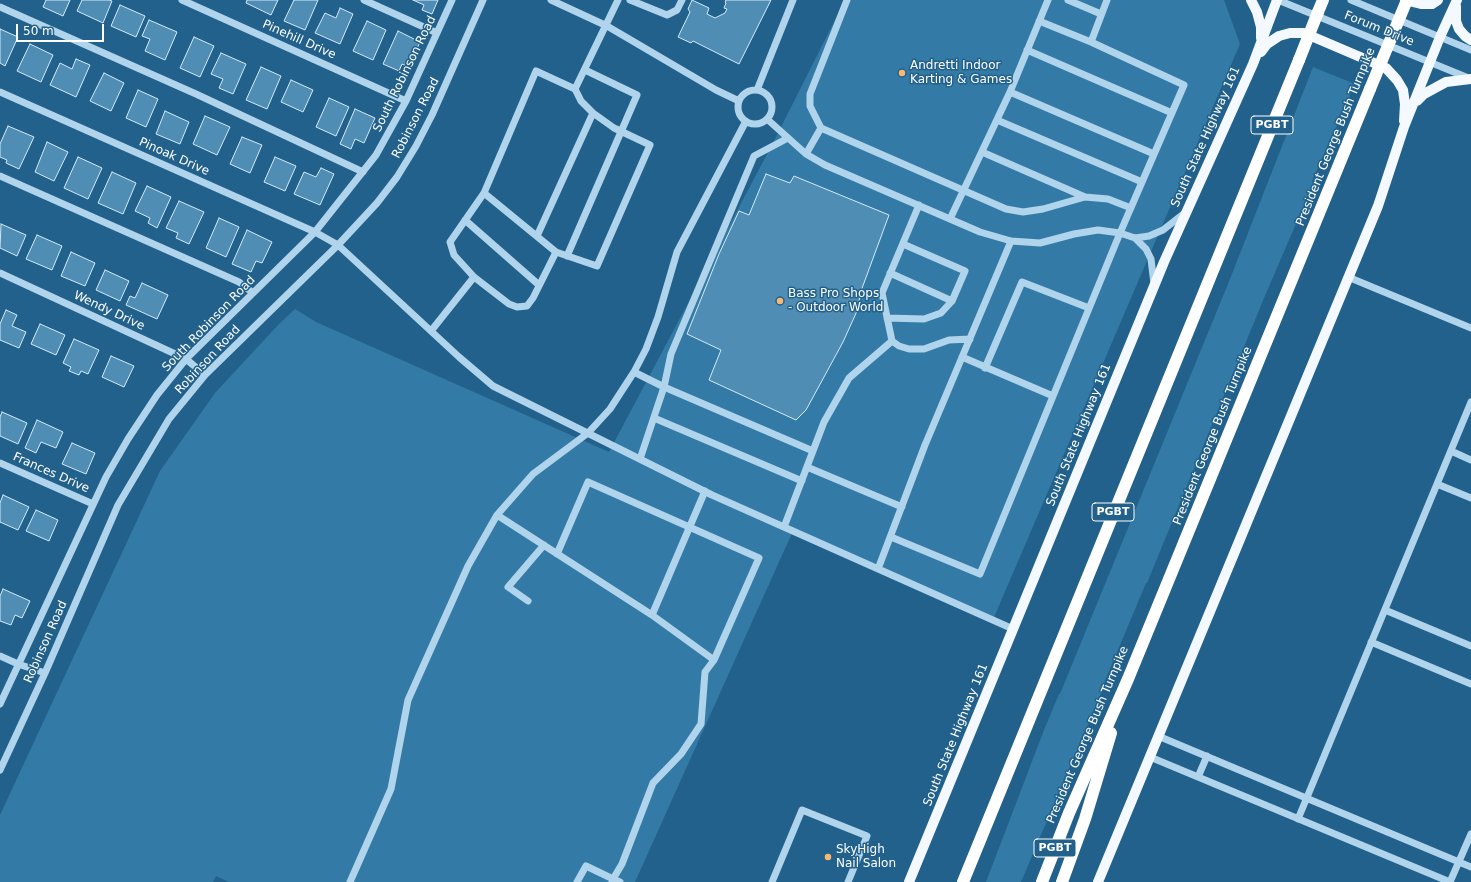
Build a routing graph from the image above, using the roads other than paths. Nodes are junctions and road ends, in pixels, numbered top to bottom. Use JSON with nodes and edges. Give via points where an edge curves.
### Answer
{"nodes":[{"id":1,"x":182,"y":0,"type":"edge"},
{"id":2,"x":364,"y":0,"type":"edge"},
{"id":3,"x":452,"y":0,"type":"edge"},
{"id":4,"x":483,"y":0,"type":"edge"},
{"id":5,"x":551,"y":0,"type":"edge"},
{"id":6,"x":618,"y":0,"type":"edge"},
{"id":7,"x":630,"y":0,"type":"edge"},
{"id":8,"x":682,"y":0,"type":"edge"},
{"id":9,"x":793,"y":0,"type":"edge"},
{"id":10,"x":847,"y":0,"type":"edge"},
{"id":11,"x":1048,"y":0,"type":"edge"},
{"id":12,"x":1068,"y":0,"type":"edge"},
{"id":13,"x":1107,"y":0,"type":"edge"},
{"id":14,"x":1250,"y":0,"type":"edge"},
{"id":15,"x":1278,"y":0,"type":"edge"},
{"id":16,"x":1323,"y":0,"type":"edge"},
{"id":17,"x":1351,"y":0,"type":"edge"},
{"id":18,"x":1406,"y":0,"type":"edge"},
{"id":19,"x":1438,"y":0,"type":"edge"},
{"id":20,"x":1457,"y":0,"type":"edge"},
{"id":21,"x":0,"y":7,"type":"edge"},
{"id":22,"x":1102,"y":14,"type":"junction"},
{"id":23,"x":1039,"y":21,"type":"junction"},
{"id":24,"x":607,"y":26,"type":"junction"},
{"id":25,"x":437,"y":33,"type":"junction"},
{"id":26,"x":1440,"y":38,"type":"junction"},
{"id":27,"x":1471,"y":40,"type":"edge"},
{"id":28,"x":1091,"y":42,"type":"junction"},
{"id":29,"x":1262,"y":42,"type":"junction"},
{"id":30,"x":1027,"y":50,"type":"junction"},
{"id":31,"x":1471,"y":50,"type":"edge"},
{"id":32,"x":1431,"y":62,"type":"junction"},
{"id":33,"x":1253,"y":64,"type":"junction"},
{"id":34,"x":584,"y":70,"type":"junction"},
{"id":35,"x":1471,"y":79,"type":"edge"},
{"id":36,"x":575,"y":89,"type":"junction"},
{"id":37,"x":757,"y":90,"type":"junction"},
{"id":38,"x":0,"y":92,"type":"edge"},
{"id":39,"x":1010,"y":92,"type":"junction"},
{"id":40,"x":406,"y":100,"type":"junction"},
{"id":41,"x":739,"y":101,"type":"junction"},
{"id":42,"x":1413,"y":106,"type":"junction"},
{"id":43,"x":593,"y":113,"type":"junction"},
{"id":44,"x":1172,"y":114,"type":"junction"},
{"id":45,"x":767,"y":119,"type":"junction"},
{"id":46,"x":997,"y":120,"type":"junction"},
{"id":47,"x":746,"y":121,"type":"junction"},
{"id":48,"x":1404,"y":127,"type":"junction"},
{"id":49,"x":820,"y":128,"type":"junction"},
{"id":50,"x":622,"y":132,"type":"junction"},
{"id":51,"x":788,"y":138,"type":"junction"},
{"id":52,"x":982,"y":152,"type":"junction"},
{"id":53,"x":806,"y":154,"type":"junction"},
{"id":54,"x":1154,"y":154,"type":"junction"},
{"id":55,"x":363,"y":172,"type":"junction"},
{"id":56,"x":0,"y":176,"type":"edge"},
{"id":57,"x":1142,"y":182,"type":"junction"},
{"id":58,"x":964,"y":190,"type":"junction"},
{"id":59,"x":484,"y":193,"type":"junction"},
{"id":60,"x":1085,"y":197,"type":"junction"},
{"id":61,"x":919,"y":206,"type":"junction"},
{"id":62,"x":1131,"y":208,"type":"junction"},
{"id":63,"x":1187,"y":212,"type":"junction"},
{"id":64,"x":950,"y":219,"type":"junction"},
{"id":65,"x":465,"y":220,"type":"junction"},
{"id":66,"x":315,"y":232,"type":"junction"},
{"id":67,"x":1120,"y":233,"type":"junction"},
{"id":68,"x":537,"y":236,"type":"junction"},
{"id":69,"x":1135,"y":238,"type":"junction"},
{"id":70,"x":1011,"y":241,"type":"junction"},
{"id":71,"x":903,"y":244,"type":"junction"},
{"id":72,"x":338,"y":245,"type":"junction"},
{"id":73,"x":556,"y":252,"type":"junction"},
{"id":74,"x":567,"y":256,"type":"junction"},
{"id":75,"x":0,"y":273,"type":"edge"},
{"id":76,"x":890,"y":273,"type":"junction"},
{"id":77,"x":474,"y":277,"type":"junction"},
{"id":78,"x":1348,"y":277,"type":"junction"},
{"id":79,"x":540,"y":285,"type":"junction"},
{"id":80,"x":1154,"y":286,"type":"junction"},
{"id":81,"x":253,"y":293,"type":"junction"},
{"id":82,"x":952,"y":301,"type":"junction"},
{"id":83,"x":1089,"y":308,"type":"junction"},
{"id":84,"x":887,"y":318,"type":"junction"},
{"id":85,"x":1471,"y":328,"type":"edge"},
{"id":86,"x":431,"y":330,"type":"junction"},
{"id":87,"x":970,"y":339,"type":"junction"},
{"id":88,"x":892,"y":341,"type":"junction"},
{"id":89,"x":962,"y":358,"type":"junction"},
{"id":90,"x":186,"y":360,"type":"junction"},
{"id":91,"x":985,"y":368,"type":"junction"},
{"id":92,"x":634,"y":372,"type":"junction"},
{"id":93,"x":205,"y":375,"type":"junction"},
{"id":94,"x":664,"y":387,"type":"junction"},
{"id":95,"x":1052,"y":396,"type":"junction"},
{"id":96,"x":1471,"y":402,"type":"edge"},
{"id":97,"x":654,"y":418,"type":"junction"},
{"id":98,"x":588,"y":433,"type":"junction"},
{"id":99,"x":813,"y":451,"type":"junction"},
{"id":100,"x":1451,"y":451,"type":"junction"},
{"id":101,"x":640,"y":459,"type":"junction"},
{"id":102,"x":1471,"y":460,"type":"edge"},
{"id":103,"x":0,"y":462,"type":"edge"},
{"id":104,"x":807,"y":467,"type":"junction"},
{"id":105,"x":802,"y":481,"type":"junction"},
{"id":106,"x":1437,"y":484,"type":"junction"},
{"id":107,"x":705,"y":491,"type":"junction"},
{"id":108,"x":1471,"y":498,"type":"edge"},
{"id":109,"x":93,"y":504,"type":"junction"},
{"id":110,"x":902,"y":507,"type":"junction"},
{"id":111,"x":497,"y":515,"type":"junction"},
{"id":112,"x":690,"y":526,"type":"junction"},
{"id":113,"x":784,"y":527,"type":"junction"},
{"id":114,"x":891,"y":537,"type":"junction"},
{"id":115,"x":544,"y":545,"type":"junction"},
{"id":116,"x":557,"y":554,"type":"junction"},
{"id":117,"x":878,"y":569,"type":"junction"},
{"id":118,"x":528,"y":601,"type":"dead end"},
{"id":119,"x":1385,"y":610,"type":"junction"},
{"id":120,"x":652,"y":615,"type":"junction"},
{"id":121,"x":1013,"y":629,"type":"junction"},
{"id":122,"x":1371,"y":642,"type":"junction"},
{"id":123,"x":1471,"y":646,"type":"edge"},
{"id":124,"x":0,"y":656,"type":"edge"},
{"id":125,"x":714,"y":660,"type":"junction"},
{"id":126,"x":18,"y":664,"type":"junction"},
{"id":127,"x":44,"y":673,"type":"junction"},
{"id":128,"x":1128,"y":679,"type":"junction"},
{"id":129,"x":1471,"y":684,"type":"edge"},
{"id":130,"x":0,"y":704,"type":"edge"},
{"id":131,"x":1158,"y":736,"type":"junction"},
{"id":132,"x":1207,"y":756,"type":"junction"},
{"id":133,"x":1150,"y":757,"type":"junction"},
{"id":134,"x":0,"y":770,"type":"edge"},
{"id":135,"x":1198,"y":777,"type":"junction"},
{"id":136,"x":1306,"y":798,"type":"junction"},
{"id":137,"x":1298,"y":819,"type":"junction"},
{"id":138,"x":982,"y":834,"type":"junction"},
{"id":139,"x":1471,"y":834,"type":"edge"},
{"id":140,"x":1459,"y":862,"type":"junction"},
{"id":141,"x":1471,"y":867,"type":"edge"},
{"id":142,"x":615,"y":881,"type":"edge"},
{"id":143,"x":350,"y":882,"type":"edge"},
{"id":144,"x":577,"y":882,"type":"edge"},
{"id":145,"x":772,"y":882,"type":"edge"},
{"id":146,"x":848,"y":882,"type":"edge"},
{"id":147,"x":909,"y":882,"type":"edge"},
{"id":148,"x":954,"y":882,"type":"edge"},
{"id":149,"x":963,"y":882,"type":"edge"},
{"id":150,"x":1042,"y":882,"type":"edge"},
{"id":151,"x":1062,"y":882,"type":"edge"},
{"id":152,"x":1098,"y":882,"type":"edge"},
{"id":153,"x":1450,"y":882,"type":"edge"}],
"edges":[{"from":1,"to":40,"type":"street","name":"Pinehill Drive"},
{"from":2,"to":25,"type":"street"},
{"from":3,"to":25,"type":"street","name":"South Robinson Road"},
{"from":4,"to":72,"type":"street","name":"Robinson Road","via":[[416,146],[377,203]]},
{"from":5,"to":24,"type":"street"},
{"from":6,"to":24,"type":"street"},
{"from":7,"to":8,"type":"street","via":[[667,15],[677,10]]},
{"from":9,"to":37,"type":"street"},
{"from":10,"to":49,"type":"street","via":[[810,94],[810,106]]},
{"from":11,"to":23,"type":"street"},
{"from":12,"to":22,"type":"street"},
{"from":13,"to":22,"type":"street"},
{"from":14,"to":29,"type":"main road","via":[[1257,12]]},
{"from":15,"to":29,"type":"main road","name":"South State Highway 161"},
{"from":15,"to":32,"type":"street","name":"Forum Drive"},
{"from":16,"to":138,"type":"highway","number":"PGBT","bridge":true},
{"from":17,"to":26,"type":"street","name":"Forum Drive"},
{"from":18,"to":19,"type":"main road","via":[[1421,4],[1432,4]]},
{"from":18,"to":128,"type":"highway","name":"President George Bush Turnpike","number":"PGBT","bridge":true},
{"from":20,"to":26,"type":"main road"},
{"from":20,"to":27,"type":"main road","via":[[1456,21],[1459,29]]},
{"from":21,"to":55,"type":"street"},
{"from":22,"to":28,"type":"street"},
{"from":23,"to":28,"type":"street"},
{"from":23,"to":30,"type":"street"},
{"from":24,"to":34,"type":"street"},
{"from":24,"to":41,"type":"street"},
{"from":25,"to":40,"type":"street","name":"South Robinson Road"},
{"from":26,"to":31,"type":"street","name":"Forum Drive"},
{"from":26,"to":32,"type":"main road"},
{"from":28,"to":44,"type":"street","via":[[1184,85]]},
{"from":29,"to":33,"type":"main road","name":"South State Highway 161"},
{"from":30,"to":39,"type":"street"},
{"from":30,"to":44,"type":"street"},
{"from":32,"to":35,"type":"street","name":"Forum Drive"},
{"from":32,"to":42,"type":"main road"},
{"from":33,"to":48,"type":"main road","via":[[1267,44],[1279,36],[1304,33],[1386,68],[1403,90]]},
{"from":33,"to":63,"type":"main road","name":"South State Highway 161"},
{"from":34,"to":36,"type":"street"},
{"from":34,"to":50,"type":"street","via":[[637,94]]},
{"from":35,"to":42,"type":"main road","via":[[1439,85],[1424,94]]},
{"from":36,"to":43,"type":"street","via":[[581,101]]},
{"from":36,"to":59,"type":"street","via":[[536,71]]},
{"from":37,"to":41,"type":"street","via":[[746,93]]},
{"from":37,"to":45,"type":"street","via":[[770,99],[772,109]]},
{"from":38,"to":66,"type":"street","name":"Pinoak Drive"},
{"from":39,"to":46,"type":"street"},
{"from":39,"to":54,"type":"street"},
{"from":40,"to":55,"type":"street","name":"South Robinson Road","via":[[376,155]]},
{"from":41,"to":47,"type":"street","via":[[740,113]]},
{"from":42,"to":48,"type":"main road"},
{"from":43,"to":50,"type":"street"},
{"from":43,"to":68,"type":"street"},
{"from":44,"to":54,"type":"street"},
{"from":45,"to":47,"type":"street","via":[[758,123]]},
{"from":45,"to":51,"type":"street"},
{"from":46,"to":52,"type":"street"},
{"from":46,"to":57,"type":"street"},
{"from":47,"to":92,"type":"street","via":[[677,252],[658,317]]},
{"from":48,"to":78,"type":"main road","via":[[1378,206]]},
{"from":49,"to":53,"type":"street"},
{"from":49,"to":58,"type":"street"},
{"from":50,"to":74,"type":"street"},
{"from":50,"to":74,"type":"street","via":[[650,145],[597,266]]},
{"from":51,"to":53,"type":"street"},
{"from":51,"to":94,"type":"street","via":[[754,156],[671,354]]},
{"from":52,"to":58,"type":"street"},
{"from":52,"to":60,"type":"street"},
{"from":53,"to":61,"type":"street","via":[[825,165]]},
{"from":54,"to":57,"type":"street"},
{"from":55,"to":66,"type":"street","name":"South Robinson Road"},
{"from":56,"to":81,"type":"street","via":[[239,282]]},
{"from":57,"to":62,"type":"street"},
{"from":58,"to":60,"type":"street","via":[[1006,209],[1024,212]]},
{"from":58,"to":64,"type":"street"},
{"from":59,"to":65,"type":"street"},
{"from":59,"to":68,"type":"street"},
{"from":60,"to":62,"type":"street","via":[[1108,199]]},
{"from":61,"to":64,"type":"street"},
{"from":61,"to":71,"type":"street"},
{"from":62,"to":67,"type":"street"},
{"from":63,"to":69,"type":"street","via":[[1163,230]]},
{"from":63,"to":80,"type":"main road","name":"South State Highway 161"},
{"from":64,"to":70,"type":"street","via":[[980,232]]},
{"from":65,"to":77,"type":"street","via":[[450,242],[454,255]]},
{"from":65,"to":79,"type":"street"},
{"from":66,"to":72,"type":"street","name":"Pinoak Drive"},
{"from":66,"to":81,"type":"street","name":"South Robinson Road"},
{"from":67,"to":69,"type":"street"},
{"from":67,"to":70,"type":"street","via":[[1098,230],[1040,243]]},
{"from":67,"to":83,"type":"street"},
{"from":68,"to":73,"type":"street"},
{"from":69,"to":80,"type":"street","via":[[1146,249],[1151,259]]},
{"from":70,"to":87,"type":"street"},
{"from":71,"to":76,"type":"street"},
{"from":71,"to":82,"type":"street","via":[[965,271]]},
{"from":72,"to":86,"type":"street","name":"Pinoak Drive"},
{"from":72,"to":93,"type":"street","name":"Robinson Road"},
{"from":73,"to":74,"type":"street"},
{"from":73,"to":79,"type":"street"},
{"from":75,"to":90,"type":"street","name":"Wendy Drive"},
{"from":76,"to":82,"type":"street"},
{"from":76,"to":84,"type":"street","via":[[882,293]]},
{"from":77,"to":79,"type":"street","via":[[508,304],[517,307],[527,306]]},
{"from":77,"to":86,"type":"street"},
{"from":78,"to":85,"type":"street"},
{"from":78,"to":131,"type":"main road"},
{"from":80,"to":121,"type":"main road","name":"South State Highway 161"},
{"from":81,"to":90,"type":"street","name":"South Robinson Road"},
{"from":82,"to":84,"type":"street","via":[[941,313],[924,320]]},
{"from":83,"to":91,"type":"street","via":[[1022,282]]},
{"from":83,"to":95,"type":"street"},
{"from":84,"to":88,"type":"street"},
{"from":86,"to":98,"type":"street","name":"Pinoak Drive","via":[[493,386]]},
{"from":87,"to":88,"type":"street","via":[[949,340],[924,349],[909,349]]},
{"from":87,"to":89,"type":"street"},
{"from":88,"to":99,"type":"street","via":[[849,378],[824,422]]},
{"from":89,"to":91,"type":"street"},
{"from":89,"to":110,"type":"street"},
{"from":90,"to":93,"type":"street","name":"Wendy Drive"},
{"from":90,"to":109,"type":"street","name":"South Robinson Road","via":[[149,407],[106,477]]},
{"from":91,"to":95,"type":"street"},
{"from":92,"to":94,"type":"street"},
{"from":92,"to":98,"type":"street","via":[[610,409]]},
{"from":93,"to":127,"type":"street","name":"Robinson Road","via":[[169,419],[118,506]]},
{"from":94,"to":97,"type":"street"},
{"from":94,"to":99,"type":"street"},
{"from":95,"to":114,"type":"street","via":[[980,574]]},
{"from":96,"to":100,"type":"street"},
{"from":97,"to":101,"type":"street"},
{"from":97,"to":105,"type":"street"},
{"from":98,"to":101,"type":"street","name":"Pinoak Drive"},
{"from":98,"to":111,"type":"street","via":[[533,474]]},
{"from":99,"to":104,"type":"street"},
{"from":100,"to":102,"type":"street"},
{"from":100,"to":106,"type":"street"},
{"from":101,"to":107,"type":"street","name":"Pinoak Drive"},
{"from":103,"to":109,"type":"street","name":"Frances Drive"},
{"from":104,"to":105,"type":"street"},
{"from":104,"to":110,"type":"street"},
{"from":105,"to":113,"type":"street"},
{"from":106,"to":108,"type":"street"},
{"from":106,"to":119,"type":"street"},
{"from":107,"to":112,"type":"street"},
{"from":107,"to":113,"type":"street","name":"Pinoak Drive"},
{"from":109,"to":126,"type":"street","name":"South Robinson Road"},
{"from":110,"to":114,"type":"street"},
{"from":111,"to":115,"type":"street"},
{"from":111,"to":143,"type":"street","via":[[468,566],[408,700],[391,789]]},
{"from":112,"to":116,"type":"street","via":[[588,482]]},
{"from":112,"to":120,"type":"street"},
{"from":112,"to":125,"type":"street","via":[[759,558]]},
{"from":113,"to":117,"type":"street","name":"Pinoak Drive"},
{"from":114,"to":117,"type":"street"},
{"from":115,"to":116,"type":"street"},
{"from":115,"to":118,"type":"street","via":[[508,587]]},
{"from":116,"to":120,"type":"street"},
{"from":117,"to":121,"type":"street","name":"Pinoak Drive"},
{"from":119,"to":122,"type":"street"},
{"from":119,"to":123,"type":"street"},
{"from":120,"to":125,"type":"street"},
{"from":121,"to":147,"type":"main road","name":"South State Highway 161"},
{"from":122,"to":129,"type":"street"},
{"from":122,"to":136,"type":"street"},
{"from":124,"to":126,"type":"street"},
{"from":125,"to":142,"type":"street","via":[[705,672],[701,724],[681,754],[653,783]]},
{"from":126,"to":127,"type":"street"},
{"from":126,"to":130,"type":"street","name":"South Robinson Road"},
{"from":127,"to":134,"type":"street","name":"Robinson Road"},
{"from":128,"to":150,"type":"highway","name":"President George Bush Turnpike","number":"PGBT","via":[[1069,813]]},
{"from":128,"to":151,"type":"highway","via":[[1085,819]]},
{"from":131,"to":132,"type":"street"},
{"from":131,"to":133,"type":"main road"},
{"from":132,"to":135,"type":"street"},
{"from":132,"to":136,"type":"street"},
{"from":133,"to":135,"type":"street"},
{"from":133,"to":152,"type":"main road"},
{"from":135,"to":137,"type":"street"},
{"from":136,"to":137,"type":"street"},
{"from":136,"to":140,"type":"street"},
{"from":137,"to":153,"type":"street"},
{"from":138,"to":148,"type":"highway"},
{"from":138,"to":149,"type":"highway","number":"PGBT"},
{"from":139,"to":140,"type":"street"},
{"from":140,"to":141,"type":"street"},
{"from":140,"to":153,"type":"street"},
{"from":142,"to":144,"type":"street","via":[[586,866]]},
{"from":145,"to":146,"type":"street","via":[[802,810],[867,836]]}]}
